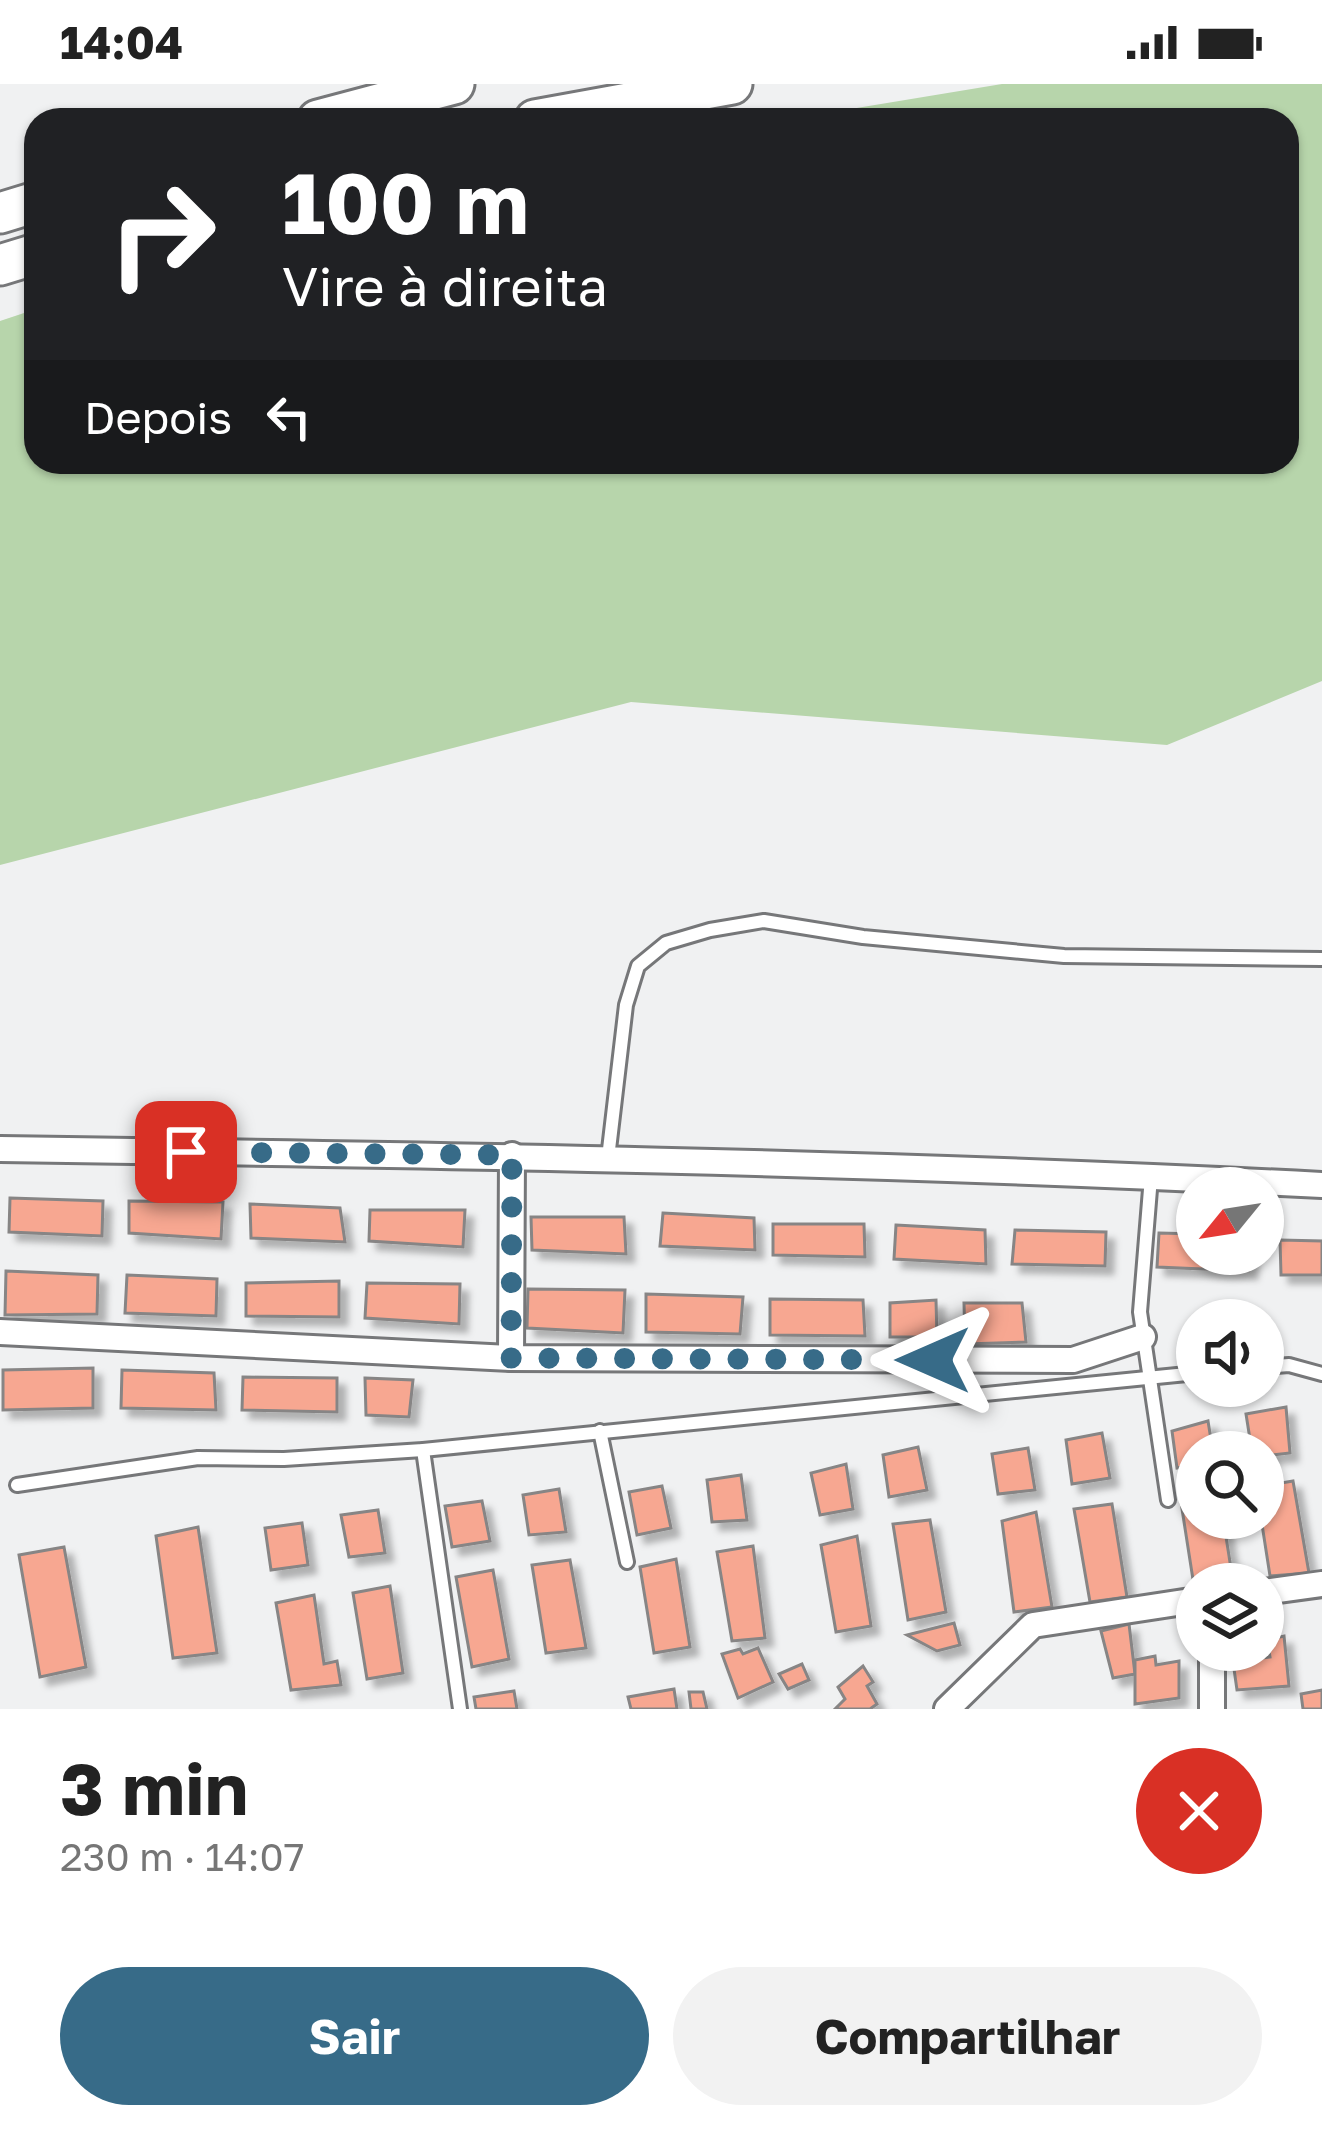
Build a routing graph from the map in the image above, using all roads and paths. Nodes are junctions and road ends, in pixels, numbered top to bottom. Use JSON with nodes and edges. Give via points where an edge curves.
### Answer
{"nodes":[{"id":1,"x":454,"y":84,"type":"edge"},
{"id":2,"x":732,"y":84,"type":"edge"},
{"id":3,"x":363,"y":108,"type":"edge"},
{"id":4,"x":601,"y":108,"type":"edge"},
{"id":5,"x":1322,"y":959,"type":"edge"},
{"id":6,"x":0,"y":1150,"type":"edge"},
{"id":7,"x":512,"y":1155,"type":"junction"},
{"id":8,"x":608,"y":1157,"type":"junction"},
{"id":9,"x":1151,"y":1176,"type":"junction"},
{"id":10,"x":1322,"y":1184,"type":"edge"},
{"id":11,"x":0,"y":1332,"type":"edge"},
{"id":12,"x":1143,"y":1337,"type":"junction"},
{"id":13,"x":511,"y":1358,"type":"junction"},
{"id":14,"x":1284,"y":1365,"type":"edge"},
{"id":15,"x":1322,"y":1374,"type":"edge"},
{"id":16,"x":1176,"y":1375,"type":"edge"},
{"id":17,"x":1149,"y":1378,"type":"junction"},
{"id":18,"x":600,"y":1431,"type":"junction"},
{"id":19,"x":424,"y":1450,"type":"junction"},
{"id":20,"x":17,"y":1485,"type":"dead end"},
{"id":21,"x":1168,"y":1500,"type":"dead end"},
{"id":22,"x":626,"y":1562,"type":"dead end"},
{"id":23,"x":1322,"y":1584,"type":"edge"},
{"id":24,"x":1284,"y":1589,"type":"edge"},
{"id":25,"x":1176,"y":1602,"type":"edge"},
{"id":26,"x":1212,"y":1671,"type":"edge"},
{"id":27,"x":460,"y":1709,"type":"edge"},
{"id":28,"x":947,"y":1709,"type":"edge"},
{"id":29,"x":1212,"y":1709,"type":"edge"}],
"edges":[{"from":1,"to":3,"type":"main road"},
{"from":2,"to":4,"type":"main road"},
{"from":5,"to":8,"type":"lane","via":[[1064,956],[764,921],[710,929],[666,943],[638,966]]},
{"from":6,"to":7,"type":"street"},
{"from":7,"to":8,"type":"street"},
{"from":7,"to":13,"type":"street"},
{"from":8,"to":9,"type":"street"},
{"from":9,"to":10,"type":"street"},
{"from":9,"to":12,"type":"lane"},
{"from":11,"to":13,"type":"street"},
{"from":12,"to":13,"type":"street","via":[[1073,1360]]},
{"from":12,"to":17,"type":"lane"},
{"from":14,"to":15,"type":"lane"},
{"from":16,"to":17,"type":"lane"},
{"from":17,"to":18,"type":"lane"},
{"from":17,"to":21,"type":"lane"},
{"from":18,"to":19,"type":"lane"},
{"from":18,"to":22,"type":"lane"},
{"from":19,"to":20,"type":"lane","via":[[198,1458]]},
{"from":19,"to":27,"type":"lane"},
{"from":23,"to":24,"type":"street"},
{"from":25,"to":28,"type":"street","via":[[1033,1624]]},
{"from":26,"to":29,"type":"street"}]}
